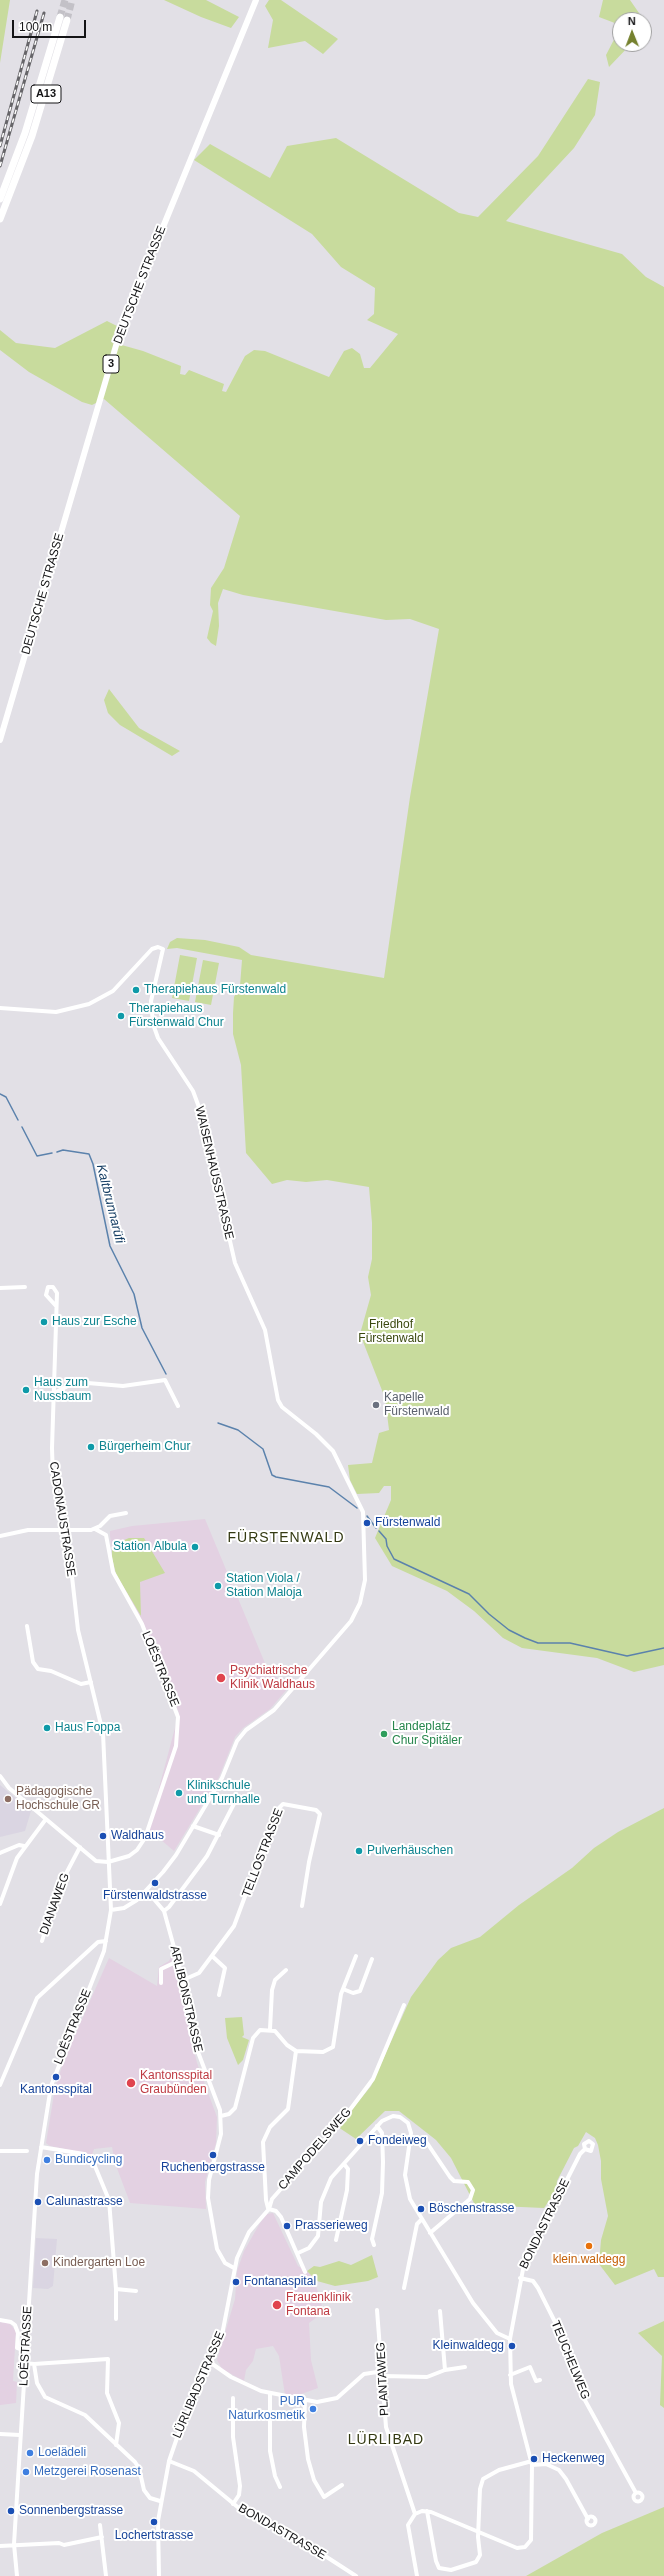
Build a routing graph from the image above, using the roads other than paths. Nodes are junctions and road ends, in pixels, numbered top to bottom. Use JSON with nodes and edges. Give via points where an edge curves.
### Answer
{"nodes":[{"id":1,"x":256,"y":0,"type":"edge"},
{"id":2,"x":0,"y":199,"type":"edge"},
{"id":3,"x":0,"y":219,"type":"edge"},
{"id":4,"x":0,"y":740,"type":"edge"},
{"id":5,"x":0,"y":1008,"type":"edge"},
{"id":6,"x":25,"y":1287,"type":"dead end"},
{"id":7,"x":0,"y":1288,"type":"edge"},
{"id":8,"x":56,"y":1306,"type":"dead end"},
{"id":9,"x":54,"y":1393,"type":"junction"},
{"id":10,"x":178,"y":1406,"type":"dead end"},
{"id":11,"x":126,"y":1513,"type":"dead end"},
{"id":12,"x":95,"y":1529,"type":"junction"},
{"id":13,"x":65,"y":1530,"type":"junction"},
{"id":14,"x":0,"y":1536,"type":"edge"},
{"id":15,"x":27,"y":1626,"type":"dead end"},
{"id":16,"x":91,"y":1682,"type":"junction"},
{"id":17,"x":0,"y":1776,"type":"edge"},
{"id":18,"x":238,"y":1796,"type":"dead end"},
{"id":19,"x":46,"y":1819,"type":"junction"},
{"id":20,"x":194,"y":1826,"type":"junction"},
{"id":21,"x":218,"y":1835,"type":"junction"},
{"id":22,"x":24,"y":1846,"type":"junction"},
{"id":23,"x":80,"y":1848,"type":"junction"},
{"id":24,"x":0,"y":1852,"type":"edge"},
{"id":25,"x":108,"y":1862,"type":"junction"},
{"id":26,"x":147,"y":1891,"type":"junction"},
{"id":27,"x":0,"y":1904,"type":"edge"},
{"id":28,"x":302,"y":1906,"type":"dead end"},
{"id":29,"x":111,"y":1910,"type":"junction"},
{"id":30,"x":164,"y":1911,"type":"junction"},
{"id":31,"x":42,"y":1941,"type":"dead end"},
{"id":32,"x":106,"y":1941,"type":"junction"},
{"id":33,"x":212,"y":1956,"type":"junction"},
{"id":34,"x":356,"y":1956,"type":"dead end"},
{"id":35,"x":372,"y":1959,"type":"dead end"},
{"id":36,"x":178,"y":1961,"type":"junction"},
{"id":37,"x":286,"y":1970,"type":"dead end"},
{"id":38,"x":183,"y":1980,"type":"junction"},
{"id":39,"x":161,"y":1983,"type":"dead end"},
{"id":40,"x":343,"y":1989,"type":"junction"},
{"id":41,"x":219,"y":1995,"type":"dead end"},
{"id":42,"x":404,"y":2005,"type":"dead end"},
{"id":43,"x":270,"y":2029,"type":"junction"},
{"id":44,"x":296,"y":2051,"type":"junction"},
{"id":45,"x":2,"y":2072,"type":"edge"},
{"id":46,"x":0,"y":2085,"type":"edge"},
{"id":47,"x":221,"y":2116,"type":"junction"},
{"id":48,"x":377,"y":2126,"type":"junction"},
{"id":49,"x":426,"y":2140,"type":"dead end"},
{"id":50,"x":41,"y":2147,"type":"junction"},
{"id":51,"x":585,"y":2149,"type":"dead end"},
{"id":52,"x":0,"y":2151,"type":"edge"},
{"id":53,"x":27,"y":2151,"type":"dead end"},
{"id":54,"x":344,"y":2164,"type":"junction"},
{"id":55,"x":269,"y":2209,"type":"junction"},
{"id":56,"x":422,"y":2219,"type":"junction"},
{"id":57,"x":430,"y":2233,"type":"junction"},
{"id":58,"x":336,"y":2240,"type":"dead end"},
{"id":59,"x":374,"y":2245,"type":"dead end"},
{"id":60,"x":298,"y":2253,"type":"junction"},
{"id":61,"x":234,"y":2268,"type":"junction"},
{"id":62,"x":305,"y":2272,"type":"dead end"},
{"id":63,"x":520,"y":2278,"type":"junction"},
{"id":64,"x":404,"y":2288,"type":"dead end"},
{"id":65,"x":116,"y":2289,"type":"junction"},
{"id":66,"x":136,"y":2291,"type":"dead end"},
{"id":67,"x":378,"y":2310,"type":"dead end"},
{"id":68,"x":440,"y":2312,"type":"dead end"},
{"id":69,"x":116,"y":2319,"type":"dead end"},
{"id":70,"x":0,"y":2320,"type":"edge"},
{"id":71,"x":510,"y":2339,"type":"junction"},
{"id":72,"x":25,"y":2351,"type":"junction"},
{"id":73,"x":25,"y":2363,"type":"junction"},
{"id":74,"x":212,"y":2363,"type":"junction"},
{"id":75,"x":34,"y":2364,"type":"junction"},
{"id":76,"x":465,"y":2367,"type":"dead end"},
{"id":77,"x":445,"y":2370,"type":"junction"},
{"id":78,"x":384,"y":2374,"type":"junction"},
{"id":79,"x":510,"y":2375,"type":"junction"},
{"id":80,"x":540,"y":2380,"type":"dead end"},
{"id":81,"x":270,"y":2393,"type":"junction"},
{"id":82,"x":233,"y":2398,"type":"dead end"},
{"id":83,"x":305,"y":2400,"type":"junction"},
{"id":84,"x":0,"y":2434,"type":"edge"},
{"id":85,"x":20,"y":2435,"type":"junction"},
{"id":86,"x":116,"y":2445,"type":"junction"},
{"id":87,"x":169,"y":2461,"type":"junction"},
{"id":88,"x":532,"y":2463,"type":"junction"},
{"id":89,"x":342,"y":2485,"type":"dead end"},
{"id":90,"x":280,"y":2487,"type":"dead end"},
{"id":91,"x":636,"y":2493,"type":"dead end"},
{"id":92,"x":160,"y":2501,"type":"junction"},
{"id":93,"x":232,"y":2504,"type":"junction"},
{"id":94,"x":427,"y":2511,"type":"junction"},
{"id":95,"x":415,"y":2514,"type":"junction"},
{"id":96,"x":588,"y":2519,"type":"dead end"},
{"id":97,"x":100,"y":2525,"type":"dead end"},
{"id":98,"x":479,"y":2532,"type":"junction"},
{"id":99,"x":102,"y":2537,"type":"junction"},
{"id":100,"x":14,"y":2544,"type":"junction"},
{"id":101,"x":0,"y":2546,"type":"edge"},
{"id":102,"x":17,"y":2576,"type":"edge"},
{"id":103,"x":106,"y":2576,"type":"edge"},
{"id":104,"x":159,"y":2576,"type":"edge"},
{"id":105,"x":356,"y":2576,"type":"edge"},
{"id":106,"x":417,"y":2576,"type":"edge"}],
"edges":[{"from":1,"to":4,"type":"main road","name":"DEUTSCHE STRASSE","number":"3","via":[[120,332]]},
{"from":2,"to":3,"type":"highway","number":"A13","via":[[64,18],[32,136]]},
{"from":5,"to":20,"type":"street","name":"WAISENHAUSSTRASSE","via":[[56,1012],[89,1004],[114,991],[152,949],[163,949],[151,1001],[153,1024],[158,1038],[193,1091],[200,1110],[235,1263],[265,1330],[280,1404],[333,1451],[363,1512],[365,1580],[357,1612],[274,1710],[246,1730],[237,1741],[222,1778]]},
{"from":6,"to":7,"type":"street"},
{"from":8,"to":9,"type":"street","name":"CADONAUSTRASSE"},
{"from":9,"to":10,"type":"street","via":[[76,1382],[123,1386],[165,1380]]},
{"from":9,"to":13,"type":"street","name":"CADONAUSTRASSE","via":[[53,1478]]},
{"from":11,"to":12,"type":"street","via":[[110,1516]]},
{"from":12,"to":13,"type":"street"},
{"from":12,"to":25,"type":"street","name":"LOËSTRASSE","via":[[106,1535],[113,1572],[142,1624],[178,1717],[173,1759],[145,1838],[130,1856]]},
{"from":13,"to":14,"type":"street","via":[[28,1530]]},
{"from":13,"to":16,"type":"street","name":"CADONAUSTRASSE","via":[[78,1630]]},
{"from":15,"to":16,"type":"street","via":[[32,1662],[38,1669],[81,1684]]},
{"from":16,"to":25,"type":"street","name":"CADONAUSTRASSE","via":[[104,1743]]},
{"from":17,"to":19,"type":"street","via":[[9,1788]]},
{"from":18,"to":21,"type":"street"},
{"from":19,"to":22,"type":"street"},
{"from":19,"to":23,"type":"street"},
{"from":20,"to":21,"type":"street"},
{"from":20,"to":26,"type":"street","via":[[176,1855]]},
{"from":21,"to":30,"type":"street","via":[[196,1873]]},
{"from":22,"to":24,"type":"street","via":[[19,1844]]},
{"from":22,"to":27,"type":"street","via":[[10,1871]]},
{"from":23,"to":25,"type":"street","via":[[96,1861]]},
{"from":23,"to":31,"type":"street","name":"DIANAWEG","via":[[59,1887]]},
{"from":25,"to":29,"type":"street","name":"LOËSTRASSE"},
{"from":26,"to":29,"type":"street","via":[[129,1906]]},
{"from":26,"to":30,"type":"street","name":"ARLIBONSTRASSE"},
{"from":28,"to":33,"type":"street","name":"TELLOSTRASSE","via":[[308,1862],[320,1814],[316,1810],[283,1804],[277,1810],[238,1918]]},
{"from":29,"to":32,"type":"street","name":"LOËSTRASSE"},
{"from":30,"to":36,"type":"street","name":"ARLIBONSTRASSE"},
{"from":32,"to":45,"type":"street","via":[[98,1942],[37,1998]]},
{"from":32,"to":50,"type":"street","name":"LOËSTRASSE","via":[[51,2086]]},
{"from":33,"to":38,"type":"street","name":"TELLOSTRASSE","via":[[199,1973]]},
{"from":33,"to":41,"type":"street","via":[[225,1968]]},
{"from":34,"to":40,"type":"street"},
{"from":35,"to":40,"type":"street","via":[[360,1991],[353,1993]]},
{"from":36,"to":38,"type":"street","name":"ARLIBONSTRASSE"},
{"from":36,"to":39,"type":"street","via":[[161,1969]]},
{"from":37,"to":43,"type":"street","via":[[275,1980],[272,1990]]},
{"from":38,"to":47,"type":"street","name":"ARLIBONSTRASSE","via":[[198,2052]]},
{"from":40,"to":44,"type":"street","via":[[332,2047],[323,2052]]},
{"from":42,"to":55,"type":"street","name":"CAMPODELSWEG","via":[[372,2079],[343,2119],[272,2199]]},
{"from":43,"to":44,"type":"street"},
{"from":43,"to":47,"type":"street","via":[[256,2033],[235,2108],[229,2114]]},
{"from":44,"to":55,"type":"street","via":[[288,2109],[270,2127],[263,2142],[266,2200]]},
{"from":45,"to":46,"type":"street"},
{"from":47,"to":61,"type":"street","name":"ARLIBONSTRASSE","via":[[220,2140],[209,2180],[208,2198],[217,2249],[225,2263]]},
{"from":48,"to":54,"type":"street"},
{"from":48,"to":56,"type":"street","via":[[384,2119],[393,2116],[405,2120],[410,2126],[406,2185],[410,2199]]},
{"from":48,"to":59,"type":"street","via":[[382,2133],[383,2162],[382,2193],[372,2239]]},
{"from":49,"to":57,"type":"street","via":[[450,2177],[454,2181],[469,2183],[473,2190],[470,2199]]},
{"from":50,"to":65,"type":"street","via":[[88,2155],[96,2166],[109,2200]]},
{"from":50,"to":72,"type":"street","name":"LOËSTRASSE"},
{"from":51,"to":63,"type":"street","name":"BONDASTRASSE","via":[[547,2218]]},
{"from":52,"to":53,"type":"street"},
{"from":54,"to":58,"type":"street","via":[[348,2169],[347,2190]]},
{"from":54,"to":60,"type":"street","via":[[325,2188],[318,2236],[309,2248]]},
{"from":55,"to":60,"type":"street","via":[[279,2213]]},
{"from":55,"to":61,"type":"street","name":"LÜRLIBADSTRASSE","via":[[245,2239]]},
{"from":56,"to":57,"type":"street"},
{"from":56,"to":64,"type":"street","via":[[417,2224]]},
{"from":57,"to":71,"type":"street","via":[[473,2303],[497,2333]]},
{"from":60,"to":62,"type":"street"},
{"from":61,"to":74,"type":"street","name":"LÜRLIBADSTRASSE","via":[[224,2331]]},
{"from":63,"to":71,"type":"street","name":"BONDASTRASSE"},
{"from":63,"to":91,"type":"street","name":"TEUCHELWEG","via":[[533,2281],[538,2288],[560,2332],[581,2393]]},
{"from":65,"to":66,"type":"street"},
{"from":65,"to":69,"type":"street"},
{"from":67,"to":78,"type":"street","name":"PLANTAWEG"},
{"from":68,"to":77,"type":"street"},
{"from":70,"to":72,"type":"street","via":[[15,2325],[18,2332],[17,2348]]},
{"from":71,"to":79,"type":"street","name":"BONDASTRASSE"},
{"from":72,"to":73,"type":"street","name":"LOËSTRASSE"},
{"from":73,"to":75,"type":"street"},
{"from":73,"to":85,"type":"street","name":"LOËSTRASSE"},
{"from":74,"to":81,"type":"street","via":[[235,2380]]},
{"from":74,"to":87,"type":"street","name":"LÜRLIBADSTRASSE","via":[[179,2432]]},
{"from":75,"to":86,"type":"street","via":[[36,2383],[45,2397],[81,2412]]},
{"from":75,"to":86,"type":"street","via":[[108,2359],[107,2393],[119,2423]]},
{"from":76,"to":77,"type":"street"},
{"from":77,"to":78,"type":"street","via":[[427,2377]]},
{"from":78,"to":83,"type":"street","via":[[360,2375],[343,2394],[330,2401]]},
{"from":78,"to":95,"type":"street","name":"PLANTAWEG","via":[[388,2437]]},
{"from":79,"to":80,"type":"street","via":[[530,2368],[536,2381]]},
{"from":79,"to":88,"type":"street","name":"BONDASTRASSE"},
{"from":81,"to":83,"type":"street"},
{"from":81,"to":90,"type":"street","via":[[270,2451]]},
{"from":82,"to":93,"type":"street","via":[[233,2437],[240,2490]]},
{"from":83,"to":89,"type":"street","via":[[305,2433],[314,2480],[324,2497]]},
{"from":84,"to":85,"type":"street"},
{"from":85,"to":100,"type":"street","name":"LOËSTRASSE"},
{"from":86,"to":92,"type":"street","via":[[140,2468],[144,2490],[150,2498]]},
{"from":87,"to":92,"type":"street","name":"LÜRLIBADSTRASSE"},
{"from":87,"to":93,"type":"street","name":"BONDASTRASSE","via":[[201,2476]]},
{"from":88,"to":96,"type":"street","via":[[546,2464],[559,2470]]},
{"from":88,"to":98,"type":"street","via":[[499,2470],[483,2479],[480,2489]]},
{"from":88,"to":98,"type":"street","name":"BONDASTRASSE","via":[[530,2543],[517,2548]]},
{"from":92,"to":104,"type":"street","name":"LÜRLIBADSTRASSE","via":[[157,2532]]},
{"from":93,"to":105,"type":"street","name":"BONDASTRASSE","via":[[302,2541]]},
{"from":94,"to":95,"type":"street"},
{"from":94,"to":98,"type":"street","name":"BONDASTRASSE"},
{"from":94,"to":98,"type":"street","via":[[436,2561],[442,2570],[451,2570],[478,2560]]},
{"from":95,"to":106,"type":"street","via":[[408,2528]]},
{"from":97,"to":99,"type":"street"},
{"from":99,"to":100,"type":"street","via":[[64,2545]]},
{"from":99,"to":103,"type":"street"},
{"from":100,"to":101,"type":"street"},
{"from":100,"to":102,"type":"street","name":"LOËSTRASSE"}]}
